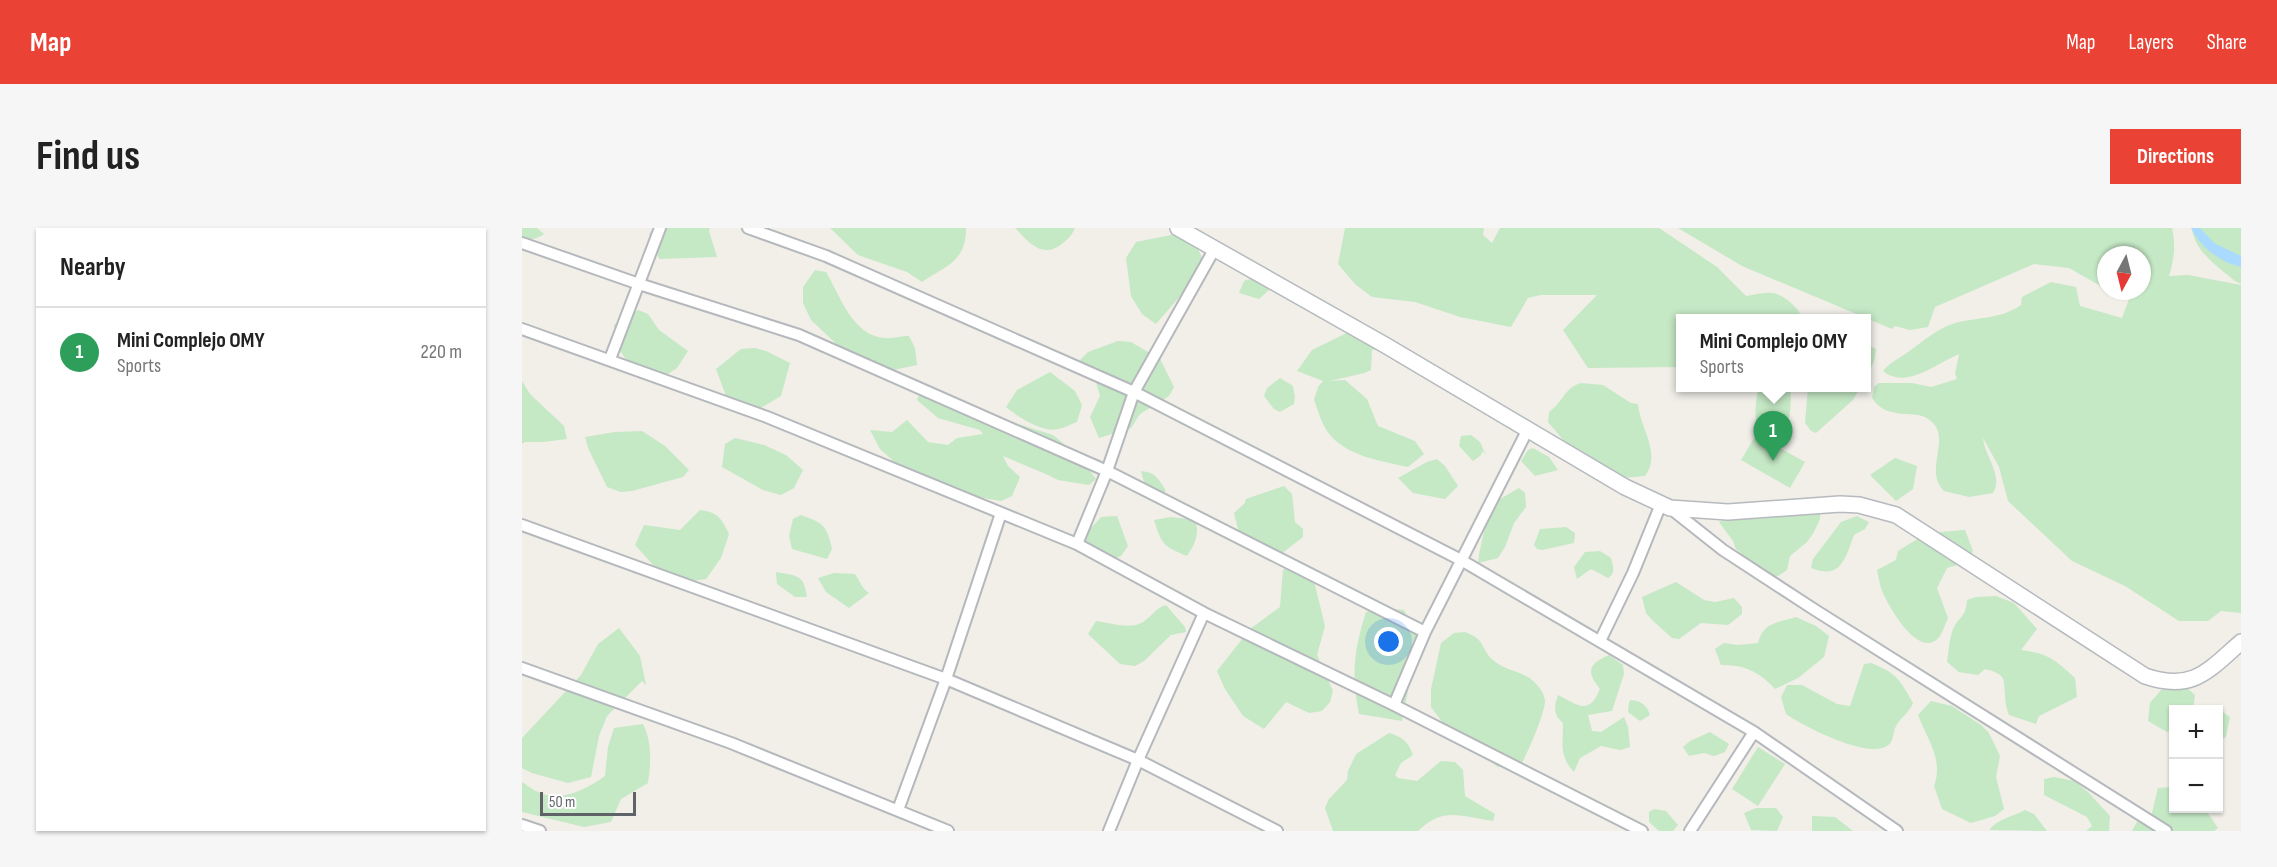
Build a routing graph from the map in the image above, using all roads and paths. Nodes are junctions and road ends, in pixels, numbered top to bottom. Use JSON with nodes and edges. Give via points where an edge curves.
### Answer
{"nodes":[{"id":1,"x":660,"y":228,"type":"edge"},
{"id":2,"x":748,"y":228,"type":"edge"},
{"id":3,"x":1178,"y":228,"type":"edge"},
{"id":4,"x":522,"y":243,"type":"edge"},
{"id":5,"x":1215,"y":248,"type":"junction"},
{"id":6,"x":639,"y":284,"type":"junction"},
{"id":7,"x":522,"y":329,"type":"edge"},
{"id":8,"x":610,"y":359,"type":"junction"},
{"id":9,"x":1134,"y":392,"type":"junction"},
{"id":10,"x":1528,"y":429,"type":"junction"},
{"id":11,"x":1107,"y":471,"type":"junction"},
{"id":12,"x":1665,"y":506,"type":"junction"},
{"id":13,"x":1001,"y":513,"type":"junction"},
{"id":14,"x":522,"y":525,"type":"edge"},
{"id":15,"x":1077,"y":544,"type":"junction"},
{"id":16,"x":1461,"y":560,"type":"junction"},
{"id":17,"x":1204,"y":613,"type":"junction"},
{"id":18,"x":1425,"y":632,"type":"junction"},
{"id":19,"x":1600,"y":641,"type":"junction"},
{"id":20,"x":2241,"y":642,"type":"edge"},
{"id":21,"x":522,"y":668,"type":"edge"},
{"id":22,"x":946,"y":679,"type":"junction"},
{"id":23,"x":1394,"y":705,"type":"junction"},
{"id":24,"x":1754,"y":732,"type":"junction"},
{"id":25,"x":1138,"y":760,"type":"junction"},
{"id":26,"x":898,"y":810,"type":"junction"},
{"id":27,"x":522,"y":825,"type":"edge"},
{"id":28,"x":540,"y":831,"type":"edge"},
{"id":29,"x":948,"y":831,"type":"edge"},
{"id":30,"x":1109,"y":831,"type":"edge"},
{"id":31,"x":1277,"y":831,"type":"edge"},
{"id":32,"x":1642,"y":831,"type":"edge"},
{"id":33,"x":1690,"y":831,"type":"edge"},
{"id":34,"x":1896,"y":831,"type":"edge"},
{"id":35,"x":2166,"y":831,"type":"edge"}],
"edges":[{"from":1,"to":6,"type":"street"},
{"from":2,"to":9,"type":"street","via":[[826,256]]},
{"from":3,"to":5,"type":"main road"},
{"from":4,"to":6,"type":"street"},
{"from":5,"to":9,"type":"street"},
{"from":5,"to":10,"type":"main road"},
{"from":6,"to":8,"type":"street"},
{"from":6,"to":11,"type":"street","via":[[800,335]]},
{"from":7,"to":8,"type":"street"},
{"from":8,"to":13,"type":"street","via":[[767,417]]},
{"from":9,"to":11,"type":"street"},
{"from":9,"to":16,"type":"street"},
{"from":10,"to":12,"type":"main road","via":[[1625,487]]},
{"from":10,"to":16,"type":"street"},
{"from":11,"to":15,"type":"street"},
{"from":11,"to":18,"type":"street"},
{"from":12,"to":19,"type":"street"},
{"from":12,"to":20,"type":"main road","via":[[1728,512],[1840,504],[1896,515],[2137,671],[2161,681],[2189,681]]},
{"from":12,"to":35,"type":"street","via":[[1723,550],[1815,610]]},
{"from":13,"to":15,"type":"street"},
{"from":13,"to":22,"type":"street"},
{"from":14,"to":22,"type":"street"},
{"from":15,"to":17,"type":"street"},
{"from":16,"to":18,"type":"street"},
{"from":16,"to":19,"type":"street"},
{"from":17,"to":23,"type":"street"},
{"from":17,"to":25,"type":"street"},
{"from":18,"to":23,"type":"street"},
{"from":19,"to":24,"type":"street"},
{"from":21,"to":26,"type":"street","via":[[677,722]]},
{"from":22,"to":25,"type":"street"},
{"from":22,"to":26,"type":"street"},
{"from":23,"to":32,"type":"street"},
{"from":24,"to":33,"type":"street"},
{"from":24,"to":34,"type":"street"},
{"from":25,"to":30,"type":"street"},
{"from":25,"to":31,"type":"street"},
{"from":26,"to":29,"type":"street"},
{"from":27,"to":28,"type":"street"}]}
